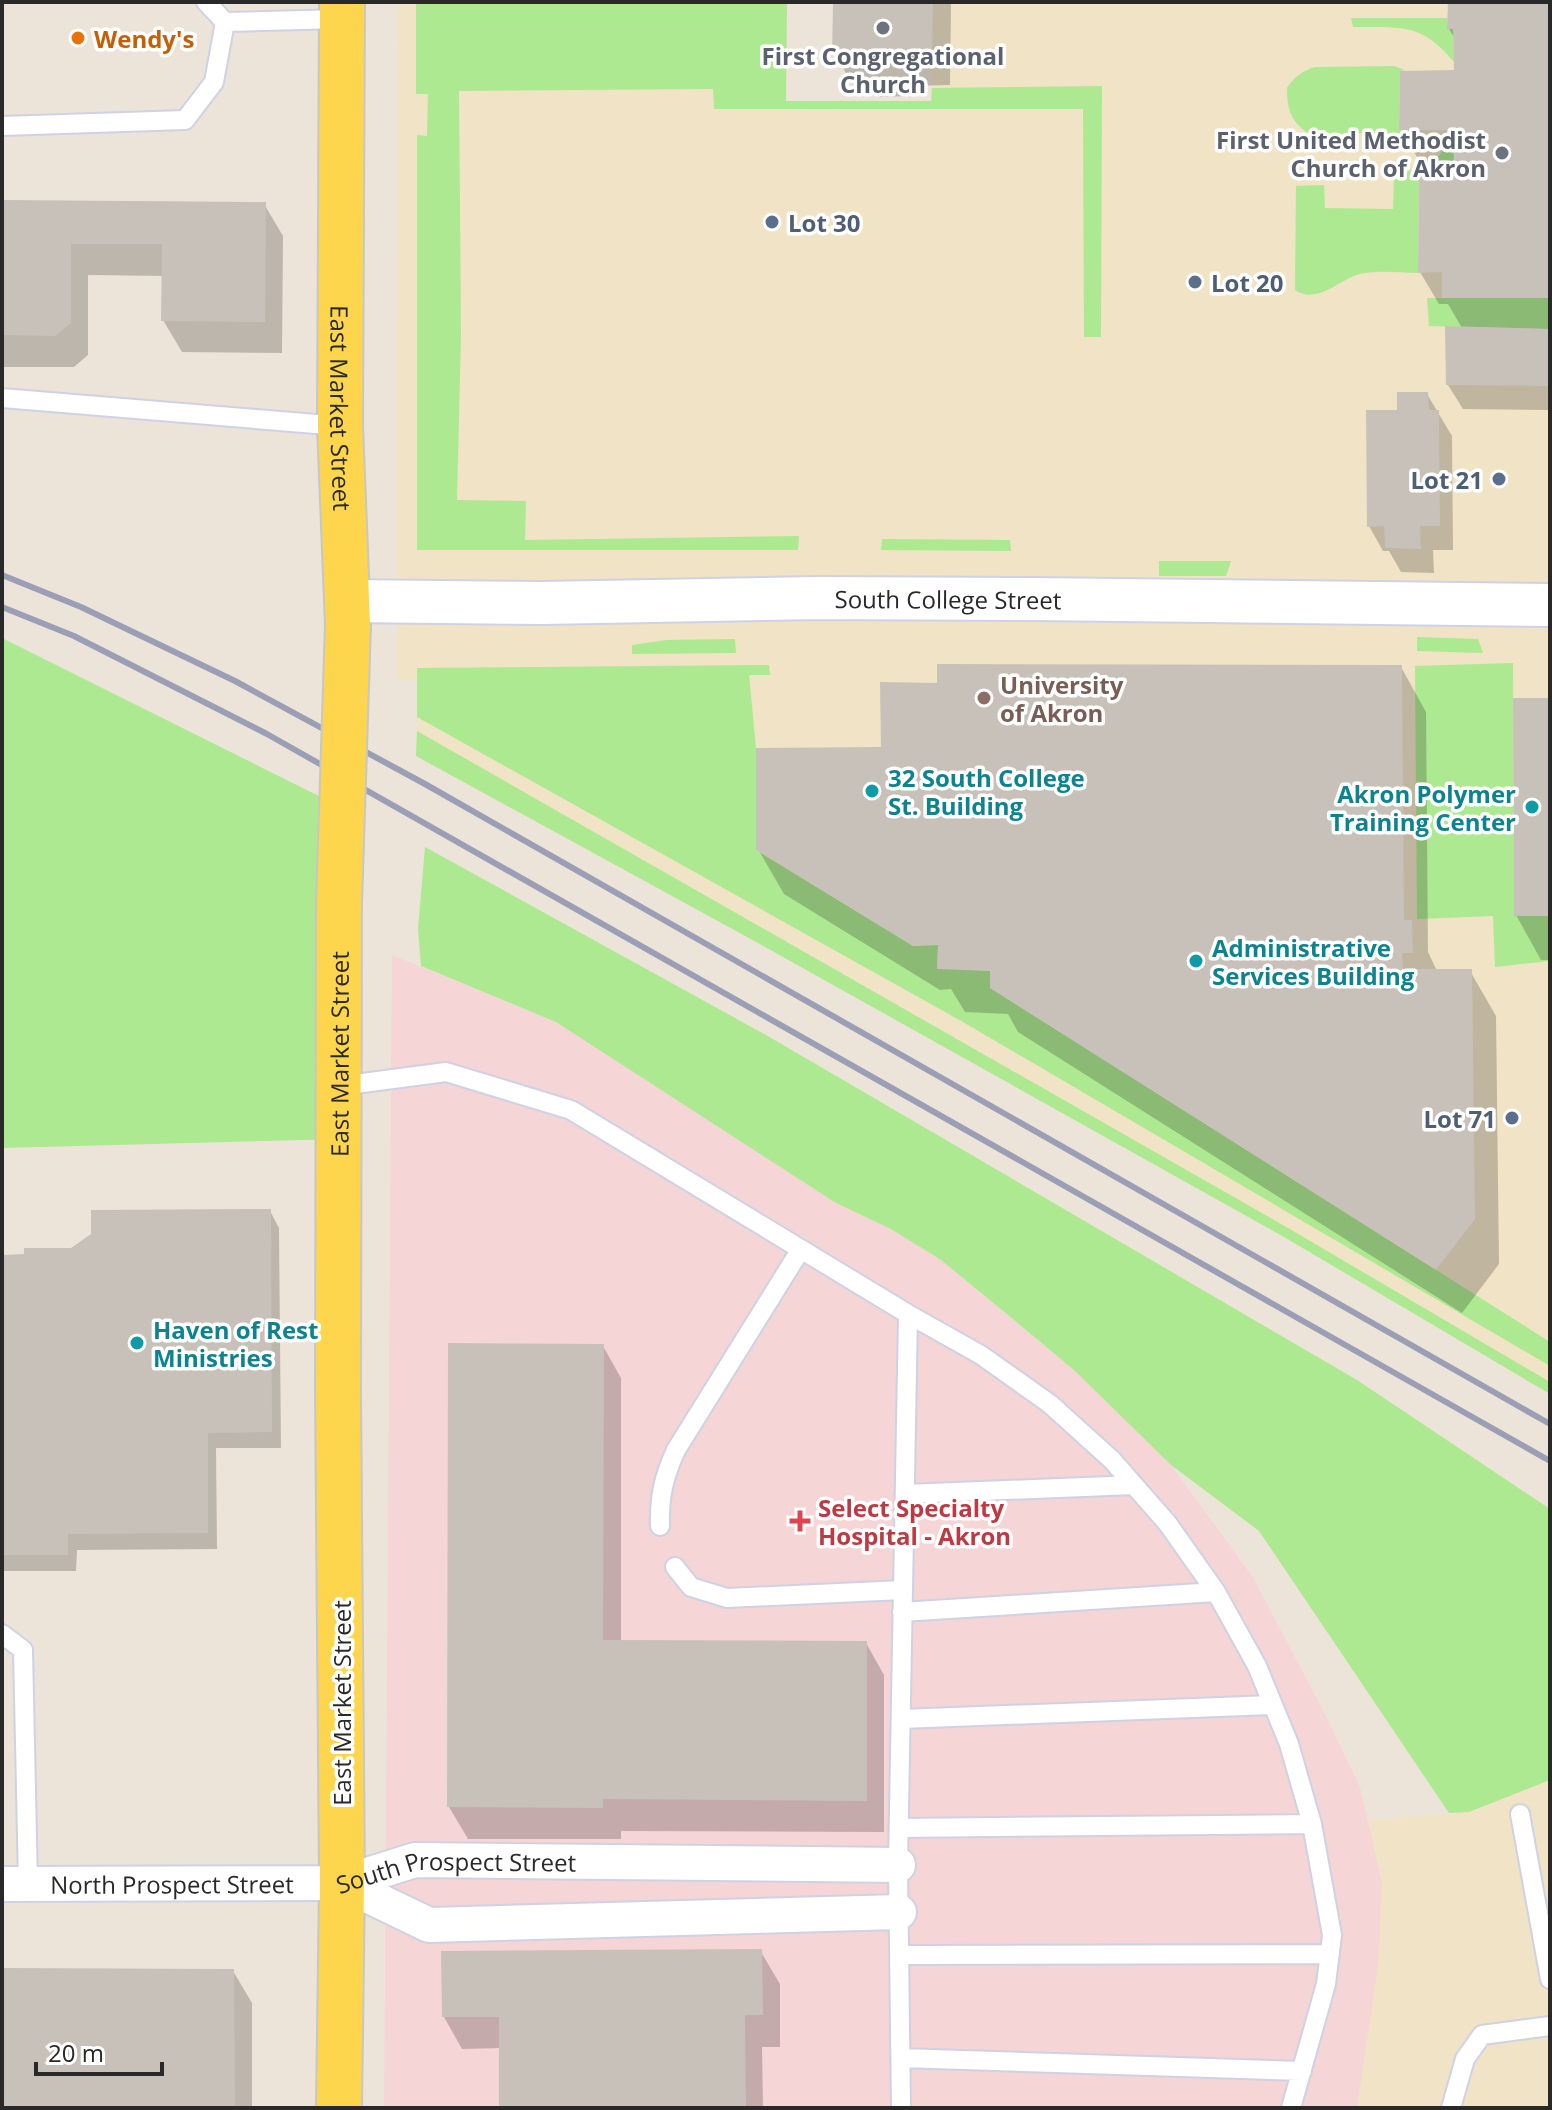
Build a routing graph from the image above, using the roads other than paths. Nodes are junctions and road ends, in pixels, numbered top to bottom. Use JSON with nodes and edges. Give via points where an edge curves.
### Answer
{"nodes":[{"id":1,"x":206,"y":2,"type":"edge"},
{"id":2,"x":342,"y":11,"type":"edge"},
{"id":3,"x":225,"y":22,"type":"junction"},
{"id":4,"x":2,"y":126,"type":"edge"},
{"id":5,"x":2,"y":398,"type":"edge"},
{"id":6,"x":340,"y":426,"type":"junction"},
{"id":7,"x":1550,"y":605,"type":"edge"},
{"id":8,"x":348,"y":613,"type":"junction"},
{"id":9,"x":340,"y":1086,"type":"junction"},
{"id":10,"x":801,"y":1249,"type":"junction"},
{"id":11,"x":908,"y":1314,"type":"junction"},
{"id":12,"x":1134,"y":1485,"type":"junction"},
{"id":13,"x":905,"y":1494,"type":"junction"},
{"id":14,"x":660,"y":1526,"type":"dead end"},
{"id":15,"x":675,"y":1567,"type":"dead end"},
{"id":16,"x":903,"y":1590,"type":"junction"},
{"id":17,"x":1216,"y":1592,"type":"junction"},
{"id":18,"x":902,"y":1612,"type":"junction"},
{"id":19,"x":2,"y":1634,"type":"edge"},
{"id":20,"x":1273,"y":1705,"type":"junction"},
{"id":21,"x":901,"y":1719,"type":"junction"},
{"id":22,"x":1520,"y":1814,"type":"dead end"},
{"id":23,"x":1312,"y":1824,"type":"junction"},
{"id":24,"x":899,"y":1828,"type":"junction"},
{"id":25,"x":898,"y":1865,"type":"junction"},
{"id":26,"x":342,"y":1883,"type":"junction"},
{"id":27,"x":15,"y":1884,"type":"edge"},
{"id":28,"x":899,"y":1912,"type":"junction"},
{"id":29,"x":1330,"y":1954,"type":"junction"},
{"id":30,"x":900,"y":1955,"type":"junction"},
{"id":31,"x":1550,"y":1979,"type":"edge"},
{"id":32,"x":1550,"y":2026,"type":"edge"},
{"id":33,"x":901,"y":2058,"type":"junction"},
{"id":34,"x":1302,"y":2071,"type":"junction"},
{"id":35,"x":1455,"y":2103,"type":"edge"},
{"id":36,"x":339,"y":2108,"type":"edge"},
{"id":37,"x":901,"y":2108,"type":"edge"},
{"id":38,"x":1291,"y":2108,"type":"edge"}],
"edges":[{"from":1,"to":3,"type":"lane"},
{"from":2,"to":3,"type":"lane"},
{"from":2,"to":6,"type":"main road","name":"East Market Street"},
{"from":3,"to":4,"type":"lane","via":[[214,82],[185,120]]},
{"from":5,"to":6,"type":"lane"},
{"from":6,"to":8,"type":"main road","name":"East Market Street"},
{"from":7,"to":8,"type":"street","name":"South College Street","via":[[818,598]]},
{"from":8,"to":9,"type":"main road","name":"East Market Street","bridge":true,"via":[[339,903]]},
{"from":9,"to":10,"type":"lane","via":[[446,1072],[571,1110]]},
{"from":9,"to":26,"type":"main road","name":"East Market Street"},
{"from":10,"to":11,"type":"lane"},
{"from":10,"to":14,"type":"lane","via":[[676,1450],[662,1481]]},
{"from":11,"to":12,"type":"lane","via":[[981,1355],[1050,1404]]},
{"from":11,"to":13,"type":"lane"},
{"from":12,"to":13,"type":"lane"},
{"from":12,"to":17,"type":"lane"},
{"from":13,"to":16,"type":"lane"},
{"from":15,"to":16,"type":"lane","via":[[691,1587],[727,1598]]},
{"from":16,"to":18,"type":"lane"},
{"from":17,"to":18,"type":"lane"},
{"from":17,"to":20,"type":"lane"},
{"from":18,"to":21,"type":"lane"},
{"from":19,"to":27,"type":"lane","via":[[23,1650]]},
{"from":20,"to":21,"type":"lane"},
{"from":20,"to":23,"type":"lane"},
{"from":21,"to":24,"type":"lane"},
{"from":22,"to":31,"type":"lane"},
{"from":23,"to":24,"type":"lane"},
{"from":23,"to":29,"type":"lane","via":[[1332,1935]]},
{"from":24,"to":25,"type":"lane"},
{"from":25,"to":26,"type":"street","name":"South Prospect Street","via":[[415,1860]]},
{"from":25,"to":28,"type":"lane"},
{"from":26,"to":27,"type":"street","name":"North Prospect Street"},
{"from":26,"to":28,"type":"street","name":"South Prospect Street","via":[[429,1925]]},
{"from":26,"to":36,"type":"main road","name":"East Market Street"},
{"from":28,"to":30,"type":"lane"},
{"from":29,"to":30,"type":"lane"},
{"from":29,"to":34,"type":"lane"},
{"from":30,"to":33,"type":"lane"},
{"from":32,"to":35,"type":"lane","via":[[1482,2035],[1465,2059]]},
{"from":33,"to":34,"type":"lane"},
{"from":33,"to":37,"type":"lane"},
{"from":34,"to":38,"type":"lane"}]}
